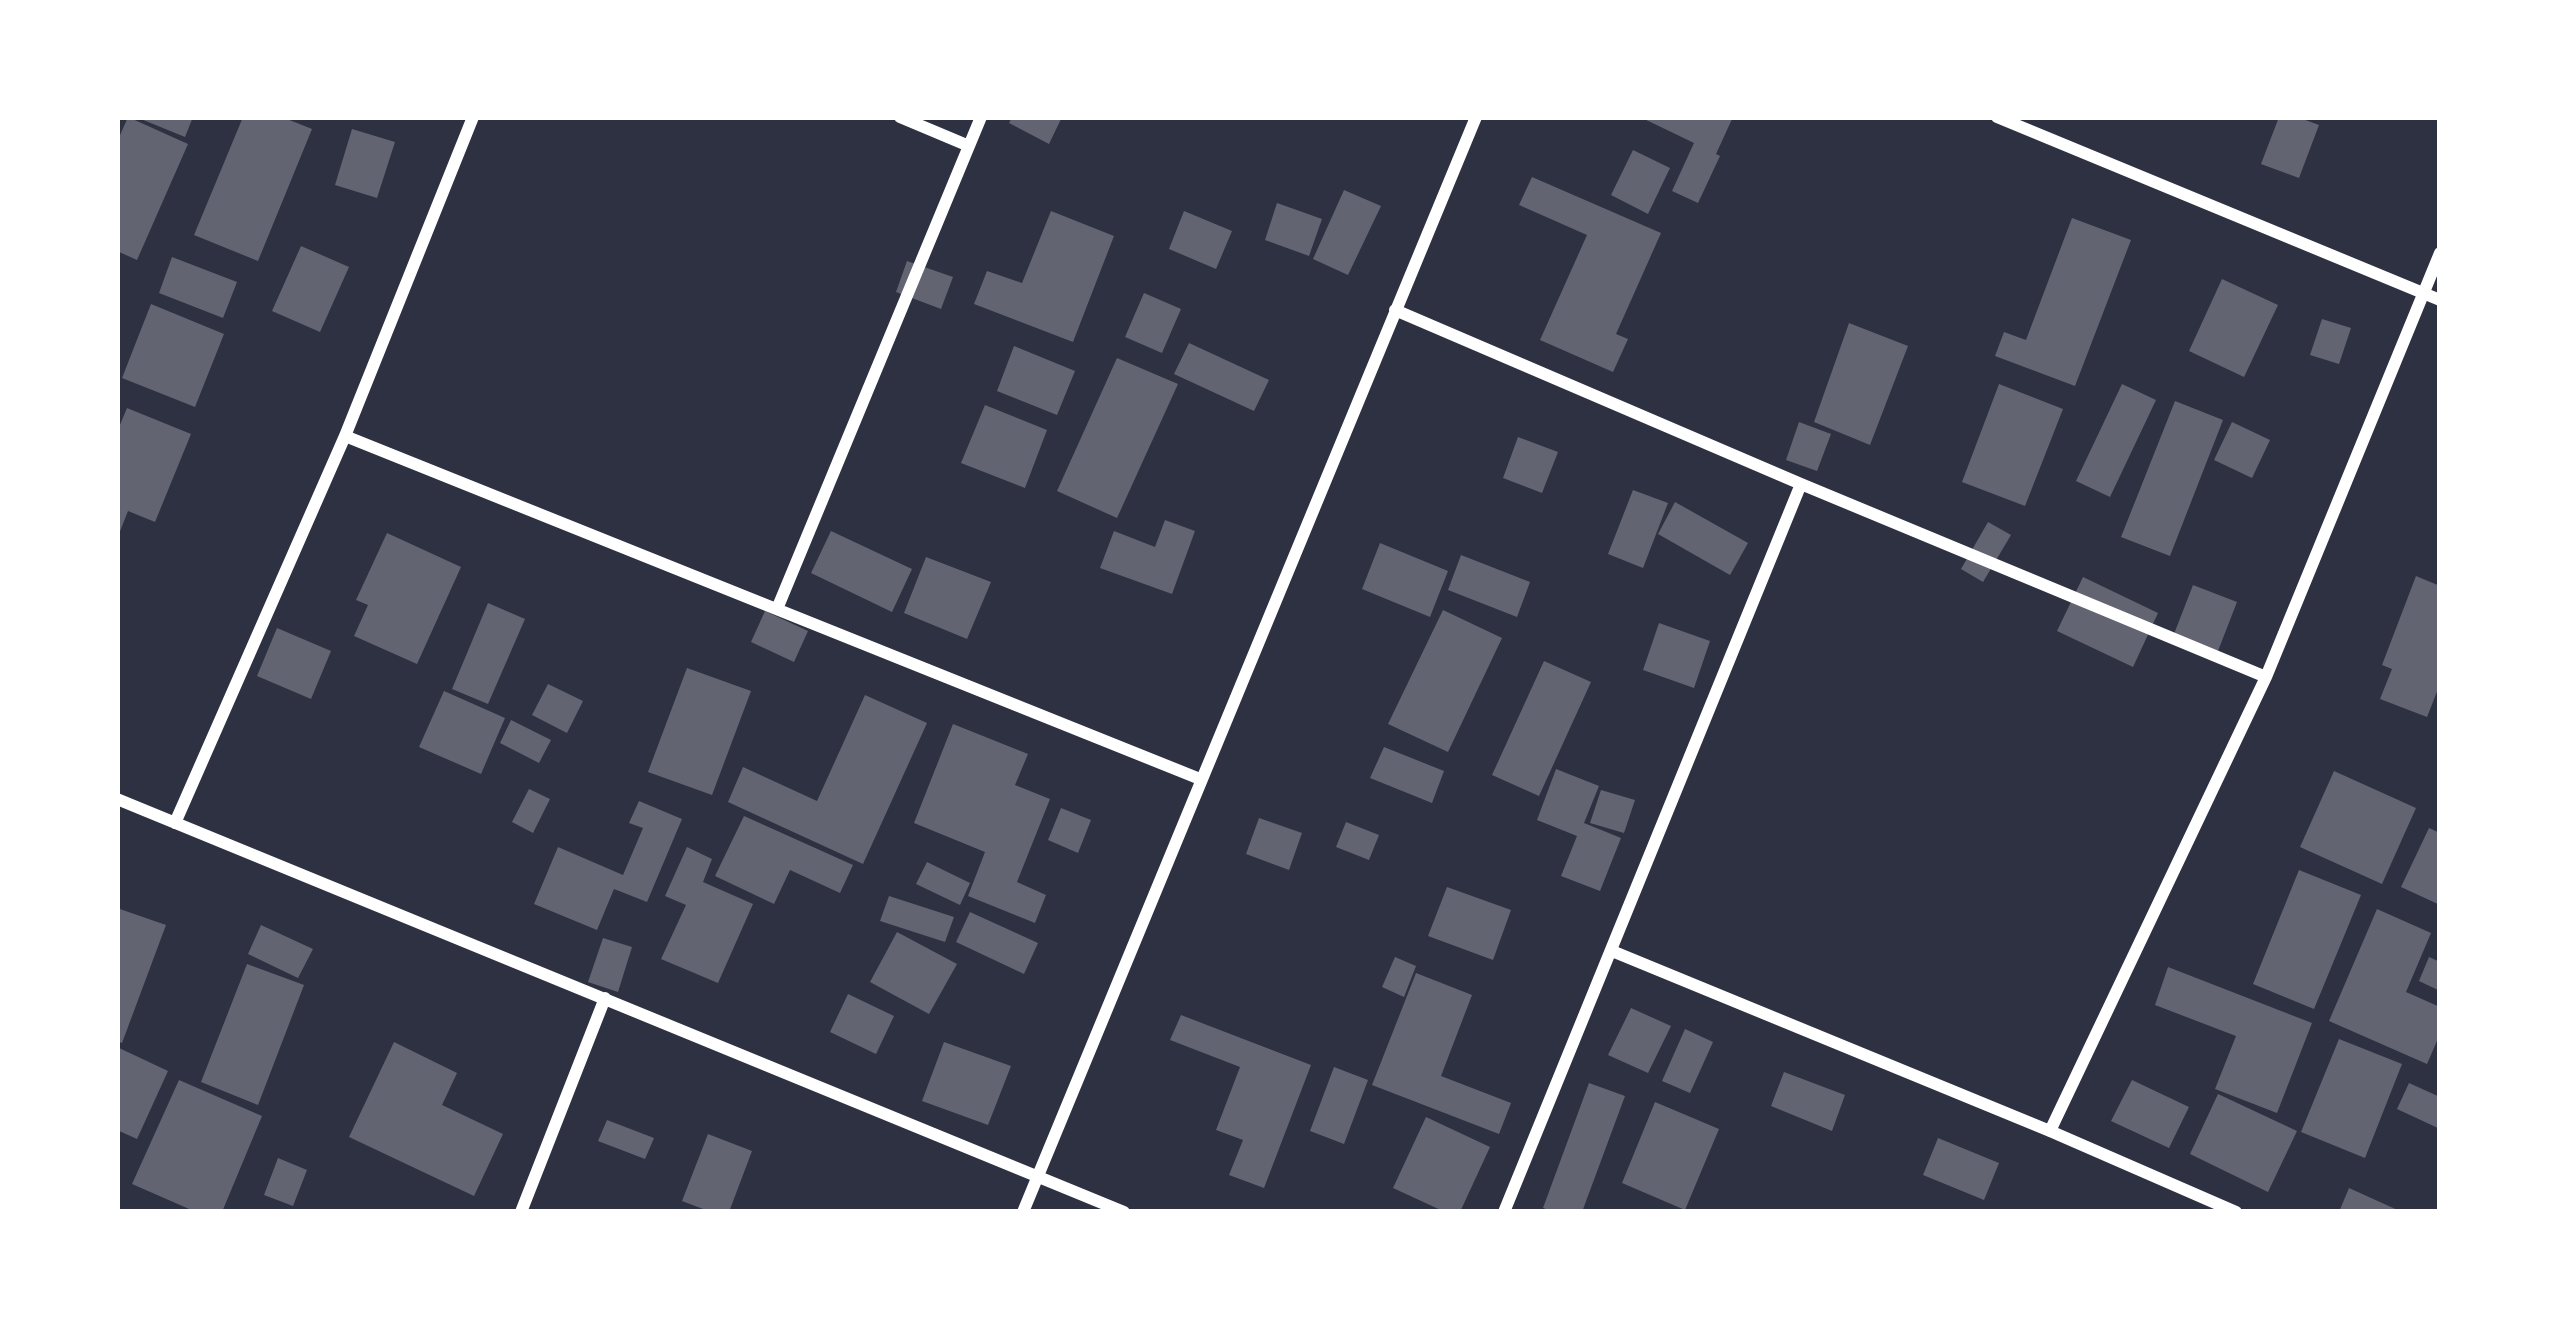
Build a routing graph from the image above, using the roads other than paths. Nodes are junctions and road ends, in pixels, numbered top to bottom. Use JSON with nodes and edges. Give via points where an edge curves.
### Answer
{"nodes":[{"id":1,"x":473,"y":117,"type":"edge"},
{"id":2,"x":900,"y":117,"type":"edge"},
{"id":3,"x":981,"y":117,"type":"edge"},
{"id":4,"x":1476,"y":117,"type":"edge"},
{"id":5,"x":1996,"y":117,"type":"edge"},
{"id":6,"x":969,"y":146,"type":"junction"},
{"id":7,"x":2440,"y":254,"type":"edge"},
{"id":8,"x":2425,"y":293,"type":"junction"},
{"id":9,"x":2440,"y":300,"type":"edge"},
{"id":10,"x":1395,"y":310,"type":"junction"},
{"id":11,"x":345,"y":436,"type":"junction"},
{"id":12,"x":1801,"y":484,"type":"junction"},
{"id":13,"x":777,"y":609,"type":"junction"},
{"id":14,"x":2266,"y":677,"type":"junction"},
{"id":15,"x":1200,"y":779,"type":"junction"},
{"id":16,"x":117,"y":799,"type":"edge"},
{"id":17,"x":175,"y":823,"type":"junction"},
{"id":18,"x":1612,"y":951,"type":"junction"},
{"id":19,"x":605,"y":998,"type":"junction"},
{"id":20,"x":2050,"y":1131,"type":"junction"},
{"id":21,"x":1037,"y":1177,"type":"junction"},
{"id":22,"x":520,"y":1212,"type":"edge"},
{"id":23,"x":1023,"y":1212,"type":"edge"},
{"id":24,"x":1124,"y":1212,"type":"edge"},
{"id":25,"x":1504,"y":1212,"type":"edge"},
{"id":26,"x":2236,"y":1212,"type":"edge"}],
"edges":[{"from":1,"to":11,"type":"street"},
{"from":2,"to":6,"type":"street"},
{"from":3,"to":6,"type":"street"},
{"from":4,"to":10,"type":"street"},
{"from":5,"to":8,"type":"street"},
{"from":6,"to":13,"type":"street"},
{"from":7,"to":8,"type":"street"},
{"from":8,"to":9,"type":"street"},
{"from":8,"to":14,"type":"street"},
{"from":10,"to":12,"type":"street"},
{"from":10,"to":15,"type":"street"},
{"from":11,"to":13,"type":"street"},
{"from":11,"to":17,"type":"street"},
{"from":12,"to":14,"type":"street"},
{"from":12,"to":18,"type":"street"},
{"from":13,"to":15,"type":"street"},
{"from":14,"to":20,"type":"street"},
{"from":15,"to":21,"type":"street"},
{"from":16,"to":17,"type":"street"},
{"from":17,"to":19,"type":"street"},
{"from":18,"to":20,"type":"street"},
{"from":18,"to":25,"type":"street"},
{"from":19,"to":21,"type":"street"},
{"from":19,"to":22,"type":"street"},
{"from":20,"to":26,"type":"street"},
{"from":21,"to":23,"type":"street"},
{"from":21,"to":24,"type":"street"}]}
